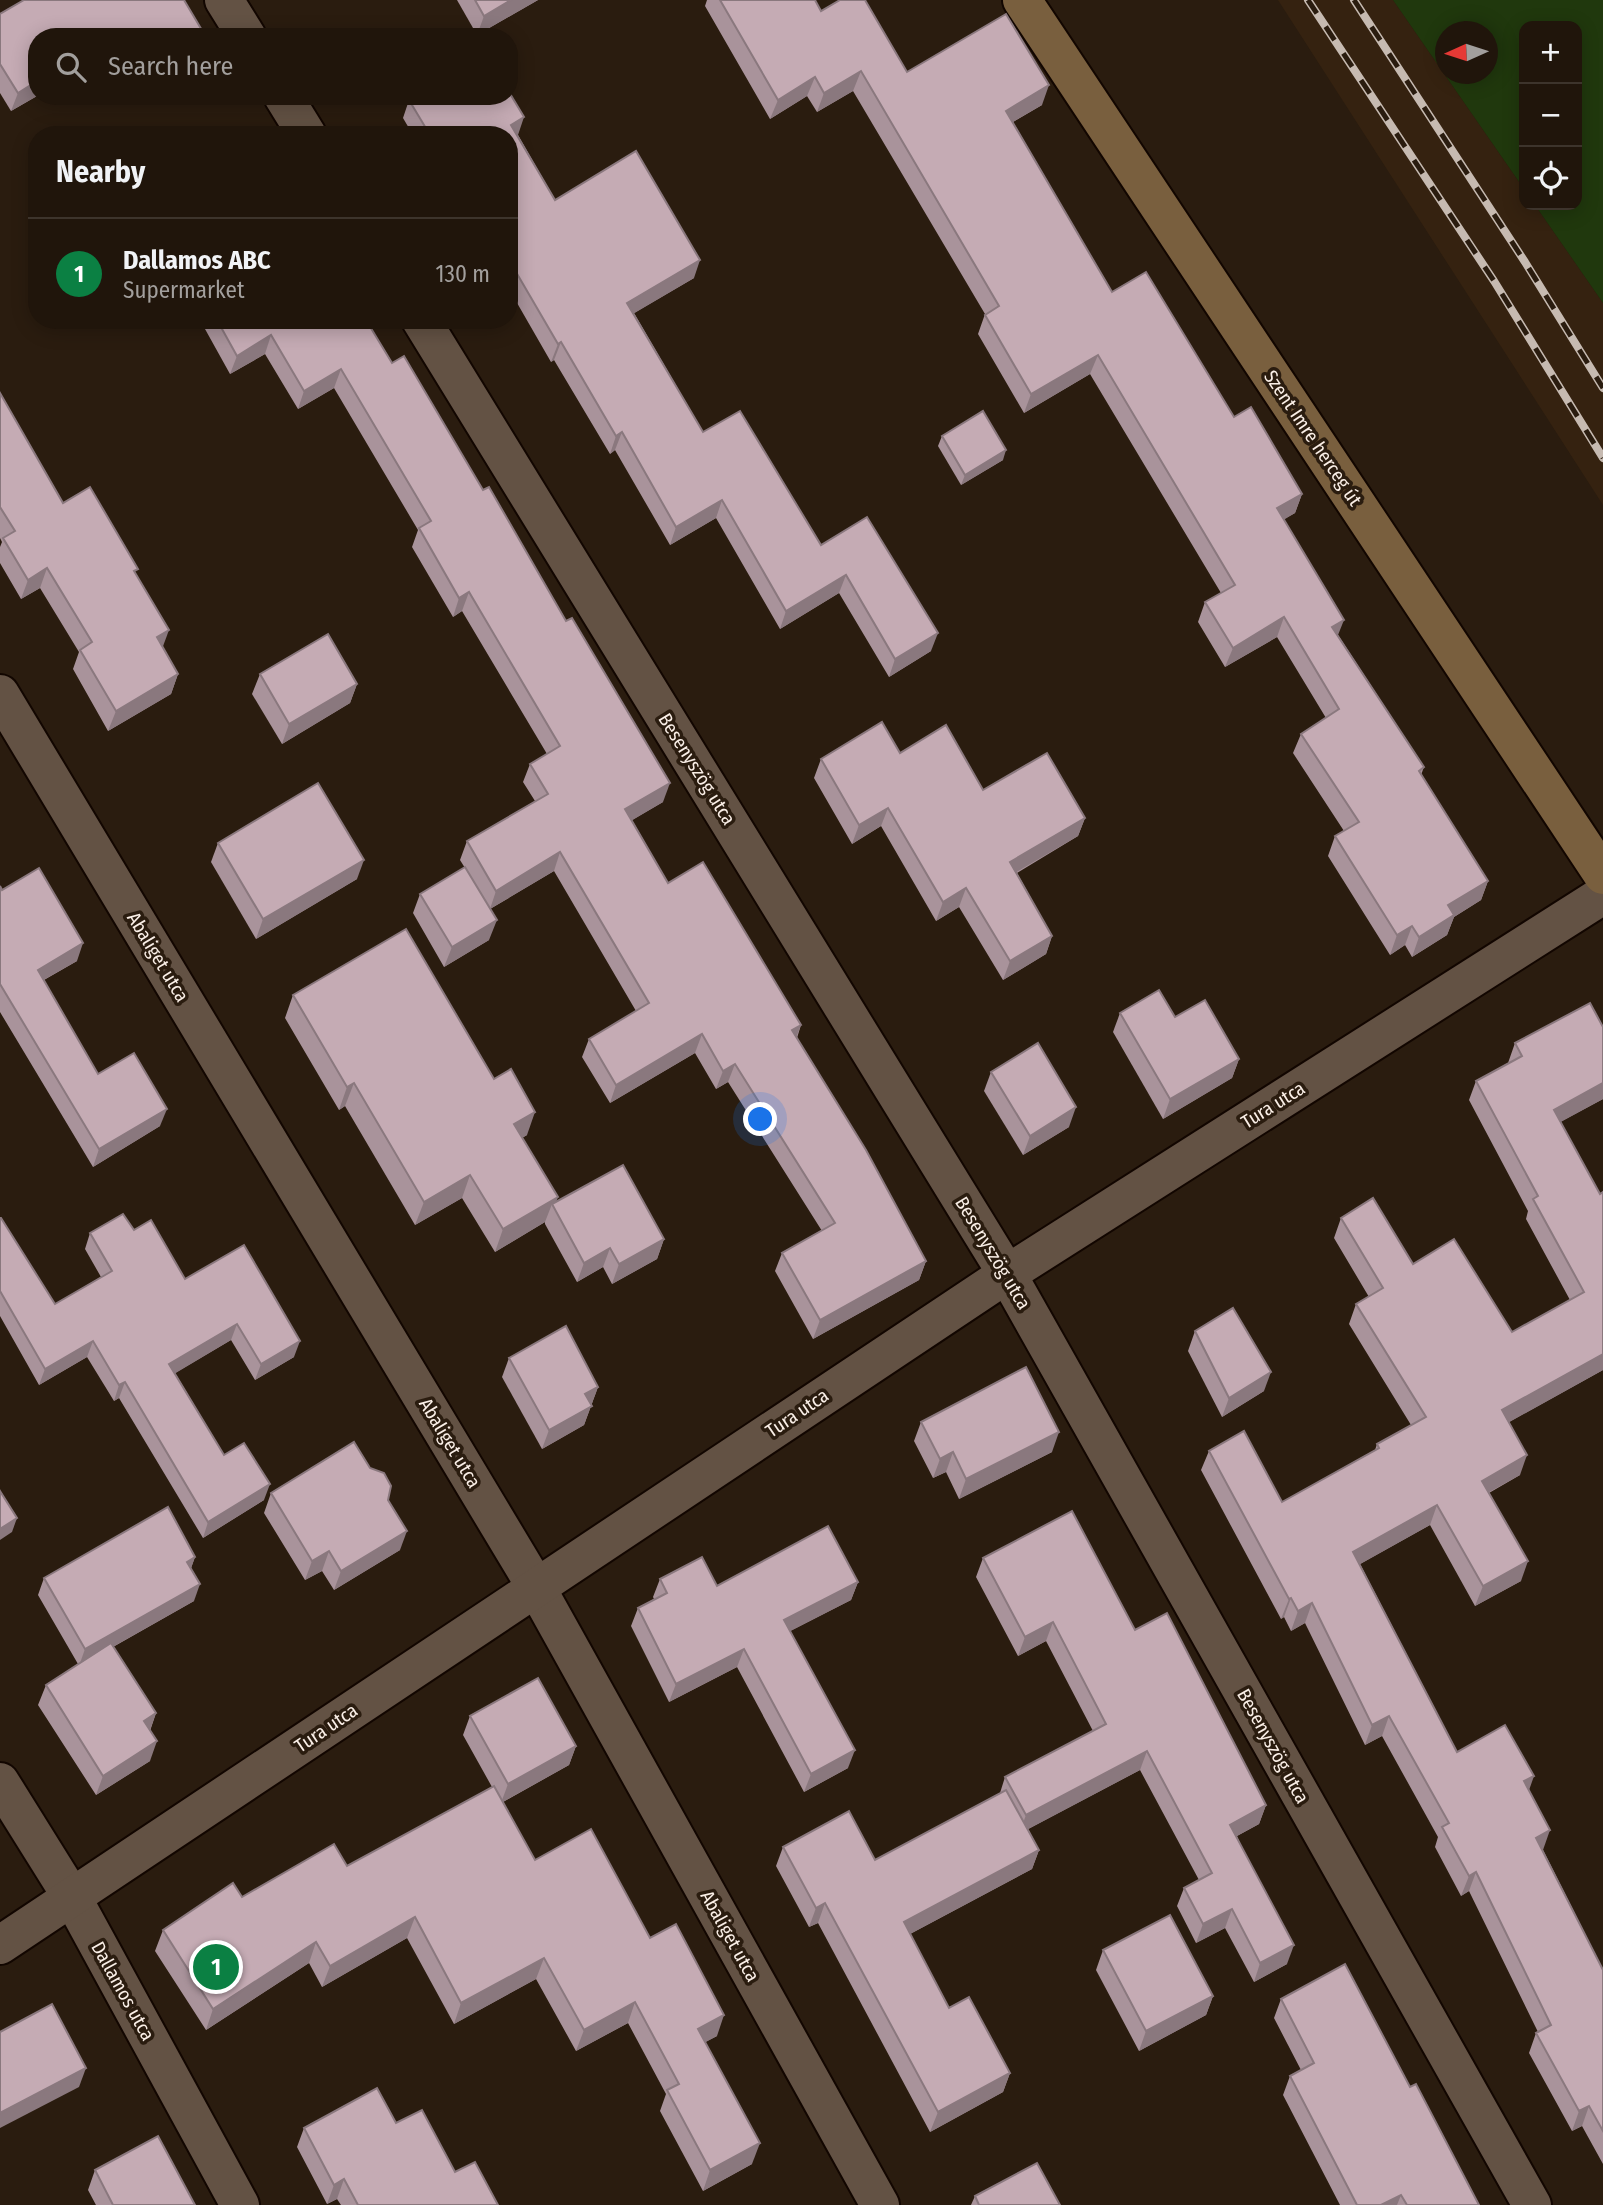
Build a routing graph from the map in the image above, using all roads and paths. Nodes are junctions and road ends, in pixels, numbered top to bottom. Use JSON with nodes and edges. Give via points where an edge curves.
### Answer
{"nodes":[{"id":1,"x":224,"y":0,"type":"edge"},
{"id":2,"x":1022,"y":0,"type":"edge"},
{"id":3,"x":241,"y":28,"type":"edge"},
{"id":4,"x":289,"y":105,"type":"edge"},
{"id":5,"x":301,"y":126,"type":"edge"},
{"id":6,"x":427,"y":329,"type":"edge"},
{"id":7,"x":0,"y":694,"type":"edge"},
{"id":8,"x":1603,"y":875,"type":"edge"},
{"id":9,"x":1603,"y":895,"type":"edge"},
{"id":10,"x":1007,"y":1273,"type":"junction"},
{"id":11,"x":536,"y":1587,"type":"junction"},
{"id":12,"x":0,"y":1782,"type":"edge"},
{"id":13,"x":73,"y":1899,"type":"junction"},
{"id":14,"x":0,"y":1945,"type":"edge"},
{"id":15,"x":240,"y":2205,"type":"edge"},
{"id":16,"x":880,"y":2205,"type":"edge"},
{"id":17,"x":1532,"y":2205,"type":"edge"}],
"edges":[{"from":1,"to":3,"type":"street"},
{"from":2,"to":8,"type":"street","name":"Szent Imre herceg út"},
{"from":4,"to":5,"type":"street"},
{"from":6,"to":10,"type":"street","name":"Besenyszög utca"},
{"from":7,"to":11,"type":"street","name":"Abaliget utca"},
{"from":9,"to":10,"type":"street","name":"Tura utca"},
{"from":10,"to":11,"type":"street","name":"Tura utca"},
{"from":10,"to":17,"type":"street","name":"Besenyszög utca"},
{"from":11,"to":13,"type":"street","name":"Tura utca"},
{"from":11,"to":16,"type":"street","name":"Abaliget utca"},
{"from":12,"to":13,"type":"street","name":"Dallamos utca"},
{"from":13,"to":14,"type":"street","name":"Tura utca"},
{"from":13,"to":15,"type":"street","name":"Dallamos utca"}]}
